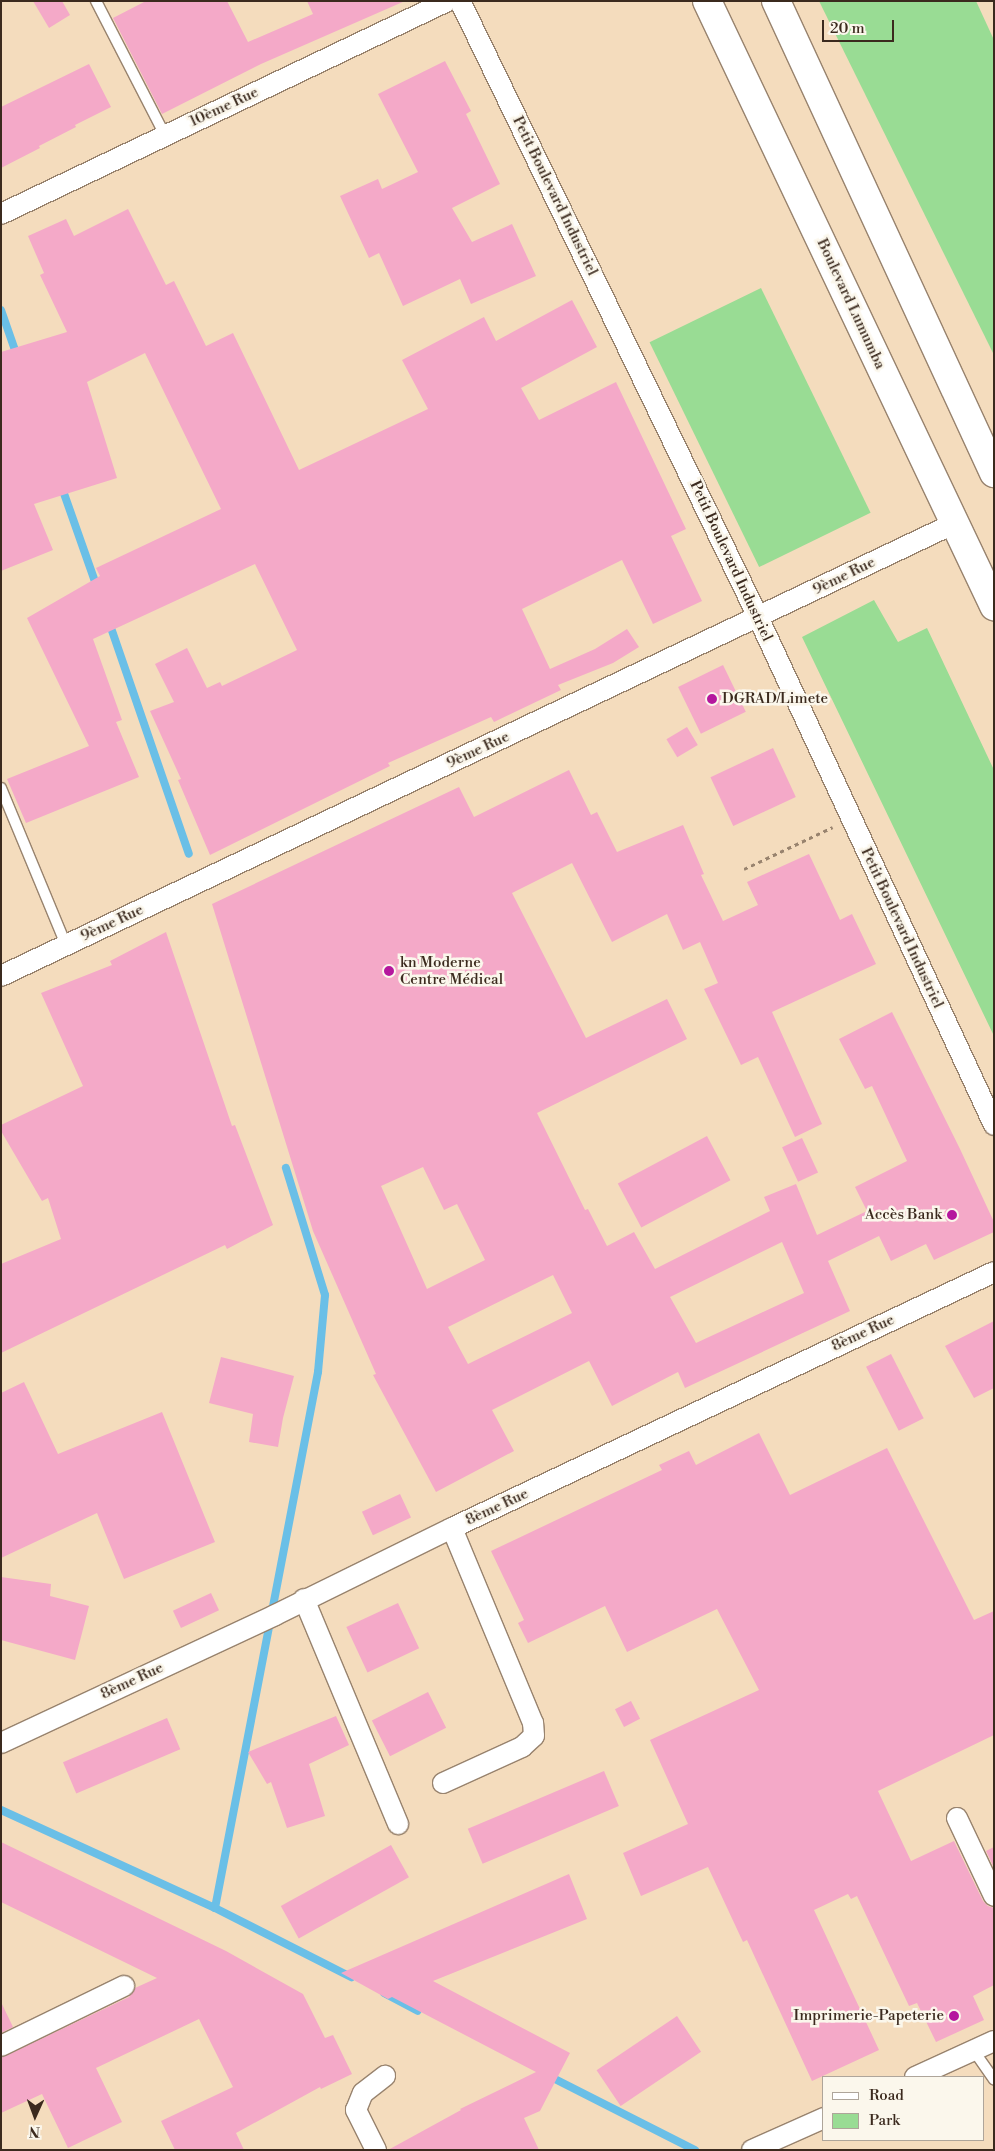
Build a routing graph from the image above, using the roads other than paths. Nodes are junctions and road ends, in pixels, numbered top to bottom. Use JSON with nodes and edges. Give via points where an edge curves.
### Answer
{"nodes":[{"id":1,"x":96,"y":1,"type":"edge"},
{"id":2,"x":447,"y":1,"type":"edge"},
{"id":3,"x":460,"y":1,"type":"edge"},
{"id":4,"x":707,"y":1,"type":"edge"},
{"id":5,"x":776,"y":1,"type":"edge"},
{"id":6,"x":165,"y":135,"type":"junction"},
{"id":7,"x":1,"y":214,"type":"edge"},
{"id":8,"x":994,"y":473,"type":"edge"},
{"id":9,"x":955,"y":523,"type":"junction"},
{"id":10,"x":994,"y":606,"type":"edge"},
{"id":11,"x":758,"y":617,"type":"junction"},
{"id":12,"x":1,"y":788,"type":"edge"},
{"id":13,"x":66,"y":945,"type":"junction"},
{"id":14,"x":1,"y":976,"type":"edge"},
{"id":15,"x":994,"y":1126,"type":"edge"},
{"id":16,"x":994,"y":1272,"type":"edge"},
{"id":17,"x":452,"y":1528,"type":"junction"},
{"id":18,"x":304,"y":1599,"type":"junction"},
{"id":19,"x":1,"y":1743,"type":"edge"},
{"id":20,"x":443,"y":1782,"type":"dead end"},
{"id":21,"x":957,"y":1818,"type":"dead end"},
{"id":22,"x":398,"y":1824,"type":"dead end"},
{"id":23,"x":994,"y":1896,"type":"edge"},
{"id":24,"x":124,"y":1986,"type":"dead end"},
{"id":25,"x":994,"y":2041,"type":"edge"},
{"id":26,"x":1,"y":2046,"type":"edge"},
{"id":27,"x":974,"y":2051,"type":"junction"},
{"id":28,"x":386,"y":2076,"type":"dead end"},
{"id":29,"x":917,"y":2076,"type":"edge"},
{"id":30,"x":994,"y":2080,"type":"edge"},
{"id":31,"x":822,"y":2119,"type":"edge"},
{"id":32,"x":376,"y":2150,"type":"edge"},
{"id":33,"x":752,"y":2150,"type":"edge"}],
"edges":[{"from":1,"to":6,"type":"lane"},
{"from":2,"to":6,"type":"street","name":"10ème Rue"},
{"from":3,"to":11,"type":"street","name":"Petit Boulevard Industriel"},
{"from":4,"to":9,"type":"highway","name":"Boulevard Lumumba"},
{"from":5,"to":8,"type":"highway"},
{"from":6,"to":7,"type":"street","name":"10ème Rue"},
{"from":9,"to":10,"type":"highway","name":"Boulevard Lumumba"},
{"from":9,"to":11,"type":"street","name":"9ème Rue"},
{"from":11,"to":13,"type":"street","name":"9ème Rue"},
{"from":11,"to":15,"type":"street","name":"Petit Boulevard Industriel"},
{"from":12,"to":13,"type":"lane"},
{"from":13,"to":14,"type":"street","name":"9ème Rue"},
{"from":16,"to":17,"type":"street","name":"8ème Rue"},
{"from":17,"to":18,"type":"street","name":"8ème Rue"},
{"from":17,"to":20,"type":"street","via":[[533,1723],[534,1736],[522,1747]]},
{"from":18,"to":19,"type":"street","name":"8ème Rue"},
{"from":18,"to":22,"type":"street"},
{"from":21,"to":23,"type":"street"},
{"from":24,"to":26,"type":"street"},
{"from":25,"to":27,"type":"street"},
{"from":27,"to":29,"type":"street"},
{"from":27,"to":30,"type":"lane"},
{"from":28,"to":32,"type":"street","via":[[363,2094],[356,2110]]},
{"from":31,"to":33,"type":"street"}]}
